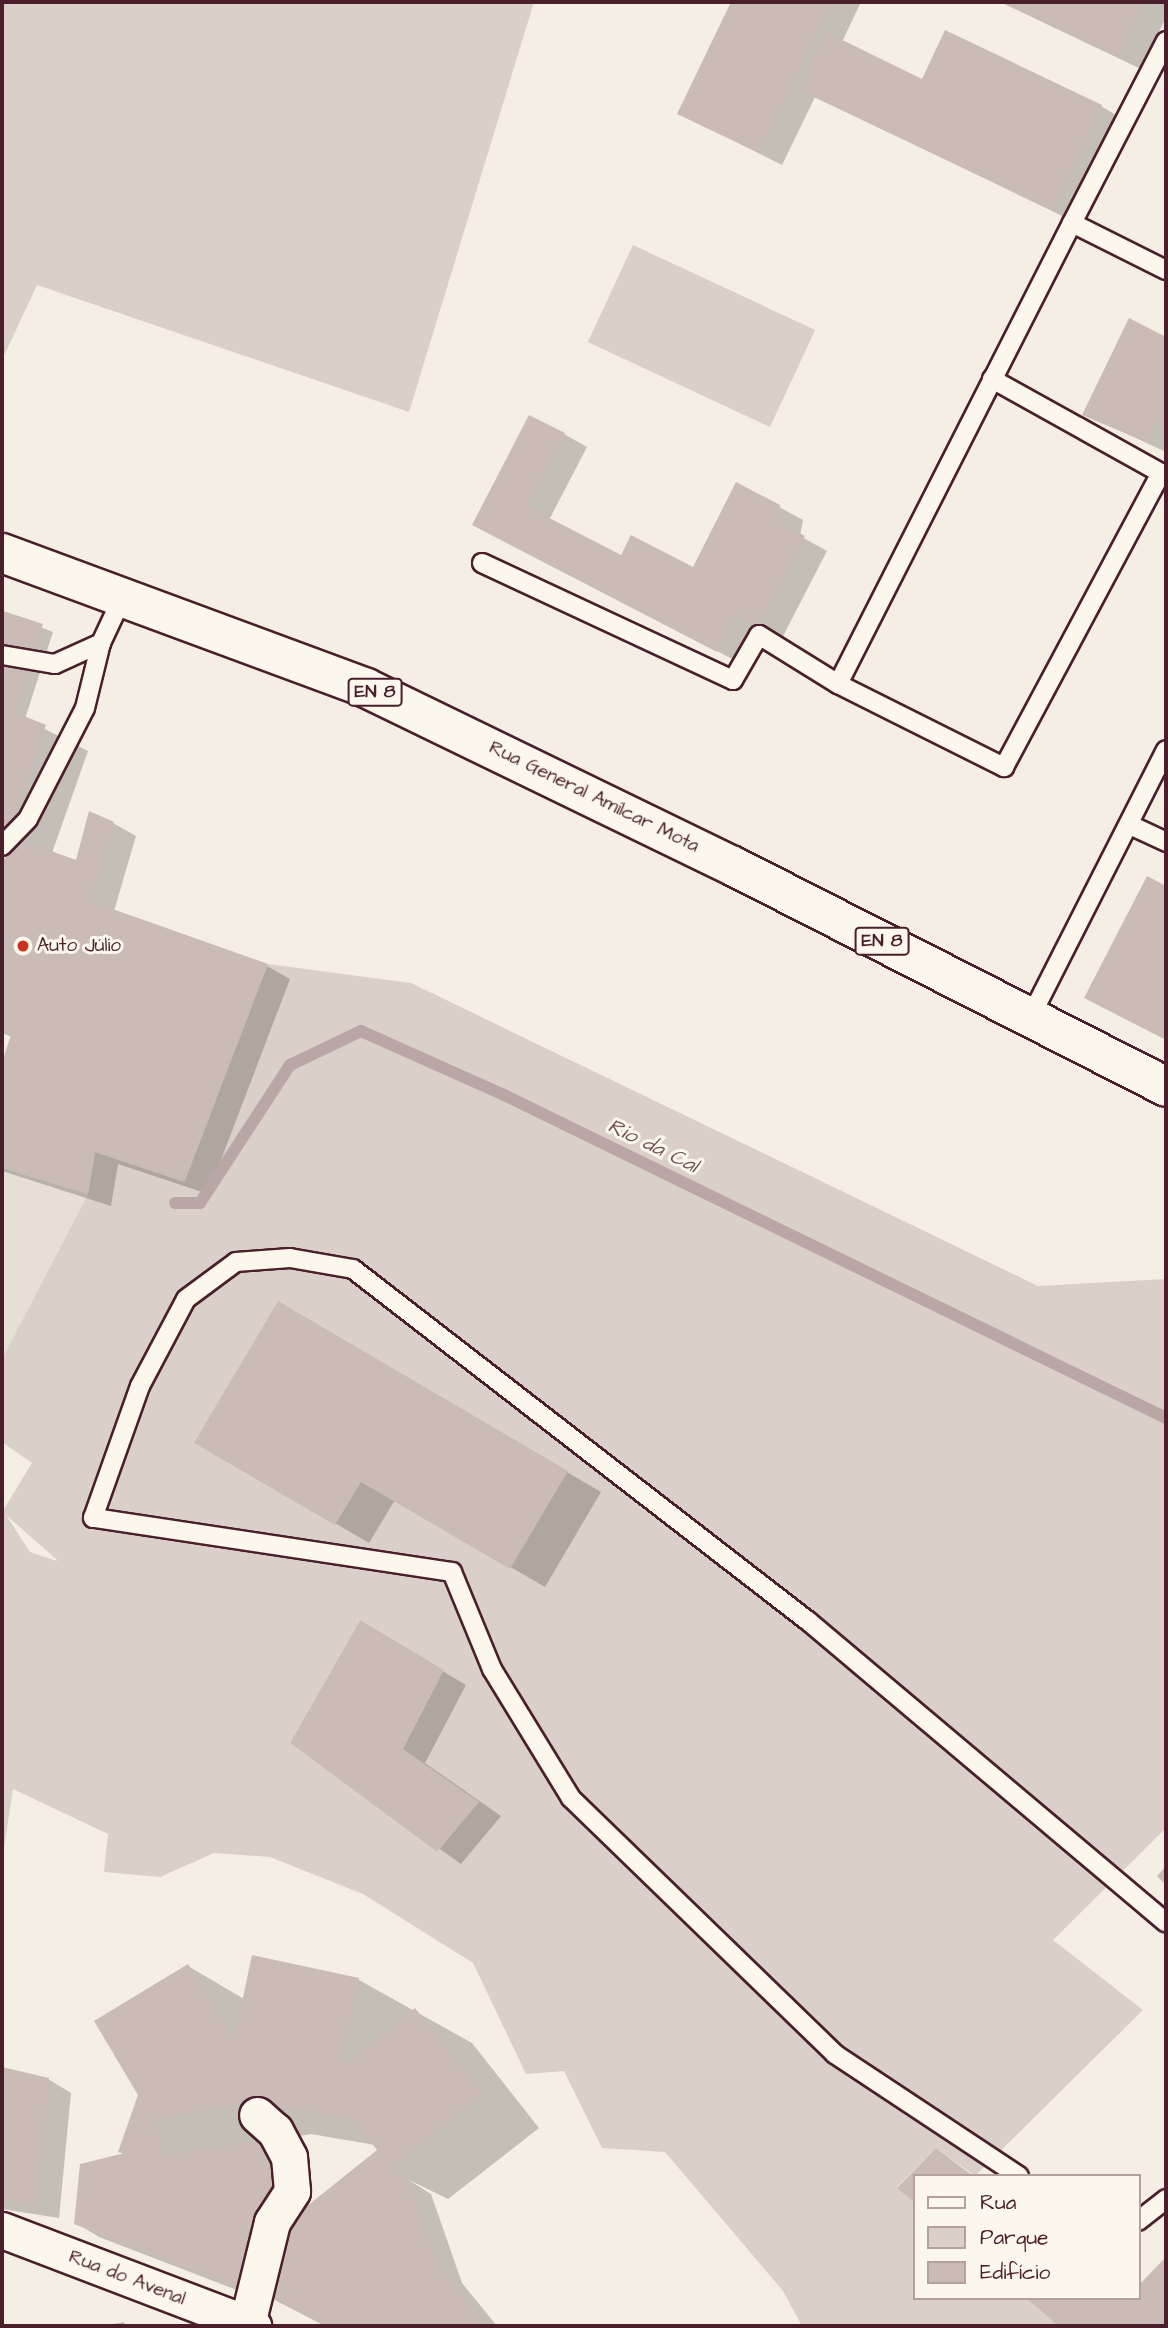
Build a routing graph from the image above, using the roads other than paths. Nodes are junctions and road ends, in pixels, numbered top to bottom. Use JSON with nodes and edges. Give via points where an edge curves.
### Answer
{"nodes":[{"id":1,"x":1166,"y":41,"type":"edge"},
{"id":2,"x":1072,"y":223,"type":"junction"},
{"id":3,"x":1166,"y":270,"type":"edge"},
{"id":4,"x":992,"y":379,"type":"junction"},
{"id":5,"x":1164,"y":474,"type":"edge"},
{"id":6,"x":2,"y":553,"type":"edge"},
{"id":7,"x":482,"y":563,"type":"dead end"},
{"id":8,"x":122,"y":596,"type":"junction"},
{"id":9,"x":101,"y":643,"type":"junction"},
{"id":10,"x":2,"y":655,"type":"edge"},
{"id":11,"x":838,"y":684,"type":"junction"},
{"id":12,"x":1166,"y":750,"type":"edge"},
{"id":13,"x":1130,"y":825,"type":"junction"},
{"id":14,"x":1166,"y":842,"type":"edge"},
{"id":15,"x":2,"y":846,"type":"edge"},
{"id":16,"x":1031,"y":1016,"type":"junction"},
{"id":17,"x":1166,"y":1087,"type":"edge"},
{"id":18,"x":1166,"y":1922,"type":"edge"},
{"id":19,"x":257,"y":2115,"type":"dead end"},
{"id":20,"x":1016,"y":2174,"type":"edge"},
{"id":21,"x":1166,"y":2199,"type":"edge"},
{"id":22,"x":1140,"y":2219,"type":"edge"},
{"id":23,"x":2,"y":2230,"type":"edge"},
{"id":24,"x":250,"y":2325,"type":"edge"}],
"edges":[{"from":1,"to":2,"type":"lane"},
{"from":2,"to":3,"type":"lane"},
{"from":2,"to":4,"type":"lane"},
{"from":4,"to":5,"type":"lane"},
{"from":4,"to":11,"type":"lane"},
{"from":5,"to":11,"type":"lane","via":[[1004,767]]},
{"from":6,"to":8,"type":"main road","name":"Rua General Amílcar Mota","number":"EN 8"},
{"from":7,"to":11,"type":"lane","via":[[733,680],[760,635]]},
{"from":8,"to":9,"type":"lane"},
{"from":8,"to":16,"type":"main road","name":"Rua General Amílcar Mota","number":"EN 8","via":[[378,693]]},
{"from":9,"to":10,"type":"lane","via":[[55,664]]},
{"from":9,"to":15,"type":"lane","via":[[85,708],[28,819]]},
{"from":12,"to":13,"type":"lane"},
{"from":13,"to":14,"type":"lane"},
{"from":13,"to":16,"type":"lane"},
{"from":16,"to":17,"type":"main road","name":"Rua General Amílcar Mota","number":"EN 8"},
{"from":18,"to":20,"type":"lane","via":[[808,1621],[352,1269],[290,1258],[236,1262],[186,1299],[140,1386],[93,1518],[452,1573],[492,1669],[571,1798],[835,2054]]},
{"from":19,"to":24,"type":"street","via":[[275,2130],[289,2157],[292,2191],[272,2222]]},
{"from":21,"to":22,"type":"lane"},
{"from":23,"to":24,"type":"street","name":"Rua do Avenal"}]}
